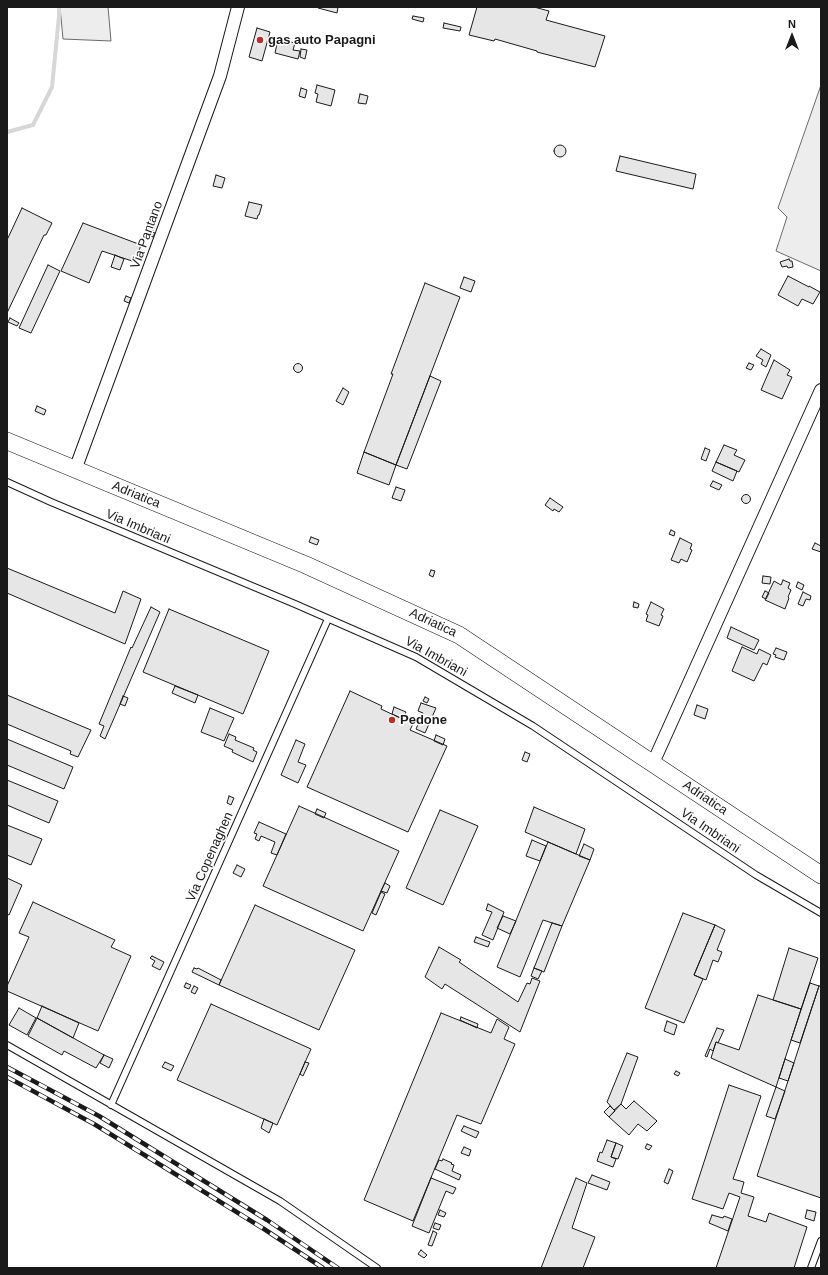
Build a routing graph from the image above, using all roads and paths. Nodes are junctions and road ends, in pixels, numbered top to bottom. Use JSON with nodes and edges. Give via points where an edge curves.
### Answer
{"nodes":[{"id":1,"x":238,"y":7,"type":"edge"},
{"id":2,"x":821,"y":390,"type":"edge"},
{"id":3,"x":7,"y":442,"type":"edge"},
{"id":4,"x":75,"y":470,"type":"junction"},
{"id":5,"x":7,"y":482,"type":"edge"},
{"id":6,"x":328,"y":619,"type":"junction"},
{"id":7,"x":653,"y":763,"type":"junction"},
{"id":8,"x":821,"y":875,"type":"edge"},
{"id":9,"x":821,"y":914,"type":"edge"},
{"id":10,"x":7,"y":1046,"type":"edge"},
{"id":11,"x":111,"y":1105,"type":"junction"},
{"id":12,"x":821,"y":1241,"type":"edge"},
{"id":13,"x":377,"y":1268,"type":"edge"},
{"id":14,"x":811,"y":1268,"type":"edge"}],
"edges":[{"from":1,"to":4,"type":"street","name":"Via Pantano","via":[[220,76]]},
{"from":2,"to":7,"type":"street"},
{"from":3,"to":4,"type":"main road","name":"Adriatica"},
{"from":4,"to":7,"type":"main road","name":"Adriatica","via":[[306,565],[459,635]]},
{"from":5,"to":6,"type":"lane","name":"Via Imbriani"},
{"from":6,"to":9,"type":"lane","name":"Via Imbriani","via":[[416,657],[519,718],[756,875]]},
{"from":6,"to":11,"type":"lane","name":"Via Copenaghen"},
{"from":7,"to":8,"type":"main road","name":"Adriatica"},
{"from":10,"to":11,"type":"lane"},
{"from":11,"to":13,"type":"lane","via":[[280,1201]]},
{"from":12,"to":14,"type":"lane"}]}
